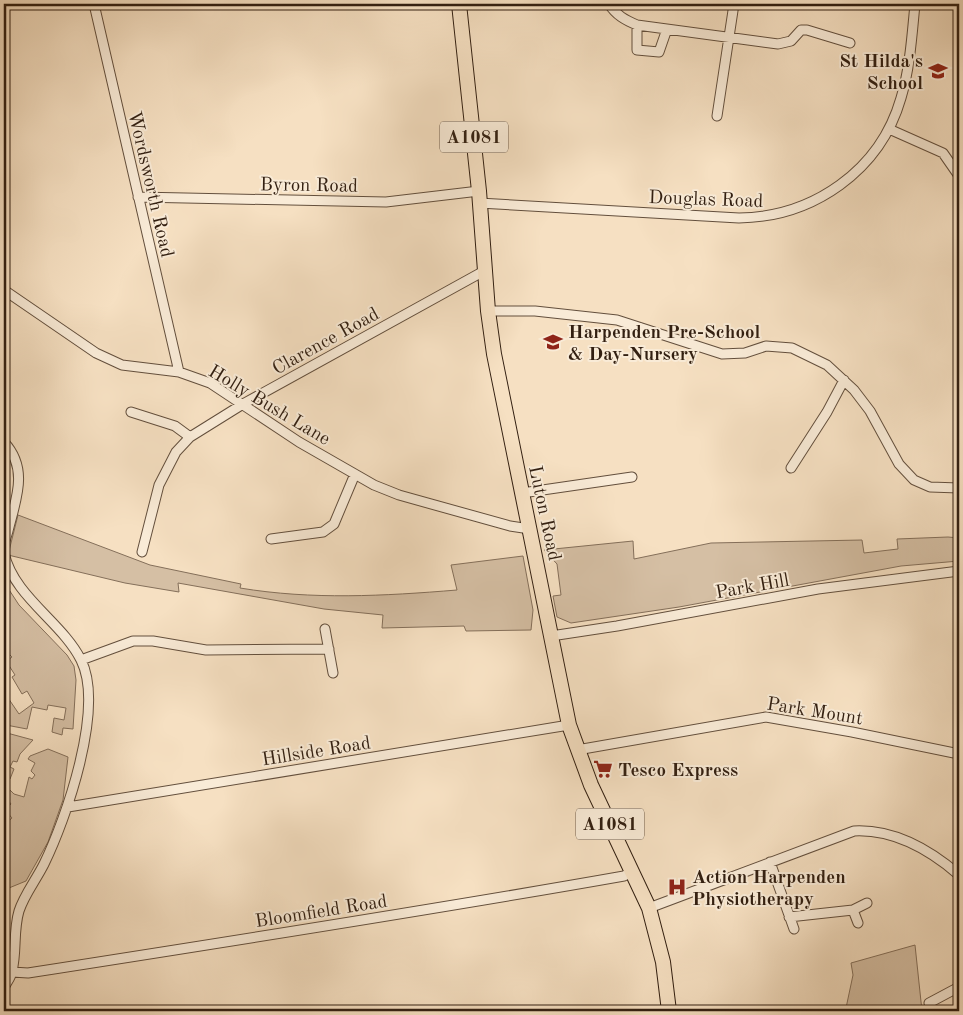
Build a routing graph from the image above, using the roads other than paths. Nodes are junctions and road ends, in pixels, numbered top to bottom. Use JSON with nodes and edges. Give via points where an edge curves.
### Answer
{"nodes":[{"id":1,"x":94,"y":4,"type":"edge"},
{"id":2,"x":125,"y":4,"type":"edge"},
{"id":3,"x":172,"y":4,"type":"edge"},
{"id":4,"x":459,"y":4,"type":"edge"},
{"id":5,"x":609,"y":4,"type":"edge"},
{"id":6,"x":734,"y":4,"type":"edge"},
{"id":7,"x":915,"y":4,"type":"edge"},
{"id":8,"x":637,"y":25,"type":"junction"},
{"id":9,"x":667,"y":29,"type":"junction"},
{"id":10,"x":730,"y":36,"type":"junction"},
{"id":11,"x":850,"y":43,"type":"dead end"},
{"id":12,"x":717,"y":116,"type":"dead end"},
{"id":13,"x":889,"y":129,"type":"junction"},
{"id":14,"x":959,"y":176,"type":"edge"},
{"id":15,"x":138,"y":197,"type":"junction"},
{"id":16,"x":479,"y":197,"type":"junction"},
{"id":17,"x":484,"y":271,"type":"junction"},
{"id":18,"x":4,"y":290,"type":"edge"},
{"id":19,"x":488,"y":311,"type":"junction"},
{"id":20,"x":179,"y":372,"type":"junction"},
{"id":21,"x":844,"y":380,"type":"junction"},
{"id":22,"x":243,"y":404,"type":"junction"},
{"id":23,"x":131,"y":412,"type":"dead end"},
{"id":24,"x":190,"y":437,"type":"junction"},
{"id":25,"x":4,"y":442,"type":"edge"},
{"id":26,"x":790,"y":468,"type":"dead end"},
{"id":27,"x":355,"y":474,"type":"junction"},
{"id":28,"x":632,"y":477,"type":"dead end"},
{"id":29,"x":959,"y":488,"type":"edge"},
{"id":30,"x":522,"y":493,"type":"junction"},
{"id":31,"x":530,"y":529,"type":"junction"},
{"id":32,"x":271,"y":539,"type":"dead end"},
{"id":33,"x":4,"y":544,"type":"edge"},
{"id":34,"x":142,"y":552,"type":"dead end"},
{"id":35,"x":959,"y":571,"type":"edge"},
{"id":36,"x":325,"y":629,"type":"dead end"},
{"id":37,"x":551,"y":636,"type":"junction"},
{"id":38,"x":329,"y":649,"type":"junction"},
{"id":39,"x":81,"y":660,"type":"junction"},
{"id":40,"x":333,"y":673,"type":"dead end"},
{"id":41,"x":569,"y":725,"type":"junction"},
{"id":42,"x":577,"y":750,"type":"junction"},
{"id":43,"x":959,"y":754,"type":"edge"},
{"id":44,"x":68,"y":807,"type":"junction"},
{"id":45,"x":770,"y":862,"type":"junction"},
{"id":46,"x":633,"y":872,"type":"junction"},
{"id":47,"x":959,"y":875,"type":"edge"},
{"id":48,"x":867,"y":903,"type":"dead end"},
{"id":49,"x":649,"y":908,"type":"junction"},
{"id":50,"x":853,"y":910,"type":"junction"},
{"id":51,"x":789,"y":917,"type":"junction"},
{"id":52,"x":858,"y":923,"type":"dead end"},
{"id":53,"x":794,"y":929,"type":"dead end"},
{"id":54,"x":12,"y":972,"type":"junction"},
{"id":55,"x":959,"y":987,"type":"edge"},
{"id":56,"x":4,"y":988,"type":"edge"},
{"id":57,"x":928,"y":1003,"type":"dead end"},
{"id":58,"x":669,"y":1011,"type":"edge"}],
"edges":[{"from":1,"to":15,"type":"street","name":"Wordsworth Road"},
{"from":2,"to":3,"type":"street"},
{"from":4,"to":16,"type":"main road","name":"Luton Road","number":"A1081"},
{"from":5,"to":8,"type":"street","via":[[624,20]]},
{"from":6,"to":10,"type":"street"},
{"from":7,"to":13,"type":"street","name":"Douglas Road","via":[[905,81]]},
{"from":8,"to":9,"type":"street"},
{"from":8,"to":9,"type":"street","via":[[638,50],[659,52]]},
{"from":9,"to":10,"type":"street"},
{"from":10,"to":11,"type":"street","via":[[785,44],[801,30],[807,30]]},
{"from":10,"to":12,"type":"street"},
{"from":13,"to":14,"type":"street","via":[[943,153]]},
{"from":13,"to":16,"type":"street","name":"Douglas Road","via":[[864,165],[848,180],[812,202],[772,216],[739,218]]},
{"from":15,"to":16,"type":"street","name":"Byron Road","via":[[386,202]]},
{"from":15,"to":20,"type":"street","name":"Wordsworth Road"},
{"from":16,"to":17,"type":"main road","name":"Luton Road","number":"A1081"},
{"from":17,"to":19,"type":"main road","name":"Luton Road","number":"A1081"},
{"from":17,"to":22,"type":"street","name":"Clarence Road"},
{"from":18,"to":20,"type":"street","name":"Holly Bush Lane","via":[[96,353],[122,365]]},
{"from":19,"to":21,"type":"street","via":[[535,311],[617,320],[722,354],[745,353],[766,346],[792,348],[827,365]]},
{"from":19,"to":30,"type":"main road","name":"Luton Road","number":"A1081"},
{"from":20,"to":22,"type":"street","name":"Holly Bush Lane","via":[[210,383]]},
{"from":21,"to":26,"type":"street"},
{"from":21,"to":29,"type":"street","via":[[870,412],[908,475],[930,487]]},
{"from":22,"to":24,"type":"street","name":"Clarence Road"},
{"from":22,"to":27,"type":"street","name":"Holly Bush Lane","via":[[299,442]]},
{"from":23,"to":24,"type":"street","via":[[175,426]]},
{"from":24,"to":34,"type":"street","name":"Clarence Road","via":[[171,460],[158,485]]},
{"from":25,"to":33,"type":"street","via":[[14,454],[20,476]]},
{"from":27,"to":31,"type":"street","name":"Holly Bush Lane","via":[[399,495]]},
{"from":27,"to":32,"type":"street","via":[[329,529]]},
{"from":28,"to":30,"type":"street"},
{"from":30,"to":31,"type":"main road","name":"Luton Road","number":"A1081"},
{"from":31,"to":37,"type":"main road","name":"Luton Road","number":"A1081"},
{"from":33,"to":39,"type":"street","via":[[4,553],[23,590]]},
{"from":35,"to":37,"type":"street","name":"Park Hill","via":[[818,589]]},
{"from":36,"to":38,"type":"street"},
{"from":37,"to":41,"type":"main road","name":"Luton Road","number":"A1081"},
{"from":38,"to":39,"type":"street","via":[[206,650],[153,640],[133,641]]},
{"from":38,"to":40,"type":"street"},
{"from":39,"to":44,"type":"street","via":[[88,704],[85,741]]},
{"from":41,"to":42,"type":"main road","name":"Luton Road","number":"A1081"},
{"from":41,"to":44,"type":"street","name":"Hillside Road"},
{"from":42,"to":43,"type":"street","name":"Park Mount","via":[[766,717]]},
{"from":42,"to":46,"type":"main road","name":"Luton Road","number":"A1081"},
{"from":44,"to":54,"type":"street","via":[[20,910]]},
{"from":45,"to":47,"type":"street","via":[[842,835],[867,830],[896,836],[914,844]]},
{"from":45,"to":49,"type":"street"},
{"from":45,"to":51,"type":"street"},
{"from":46,"to":49,"type":"main road","name":"Luton Road","number":"A1081"},
{"from":46,"to":54,"type":"street","name":"Bloomfield Road","via":[[307,929],[28,973]]},
{"from":48,"to":50,"type":"street"},
{"from":49,"to":58,"type":"main road","name":"Luton Road","number":"A1081","via":[[663,962]]},
{"from":50,"to":51,"type":"street"},
{"from":50,"to":52,"type":"street"},
{"from":51,"to":53,"type":"street"},
{"from":54,"to":56,"type":"street"},
{"from":55,"to":57,"type":"street"}]}
